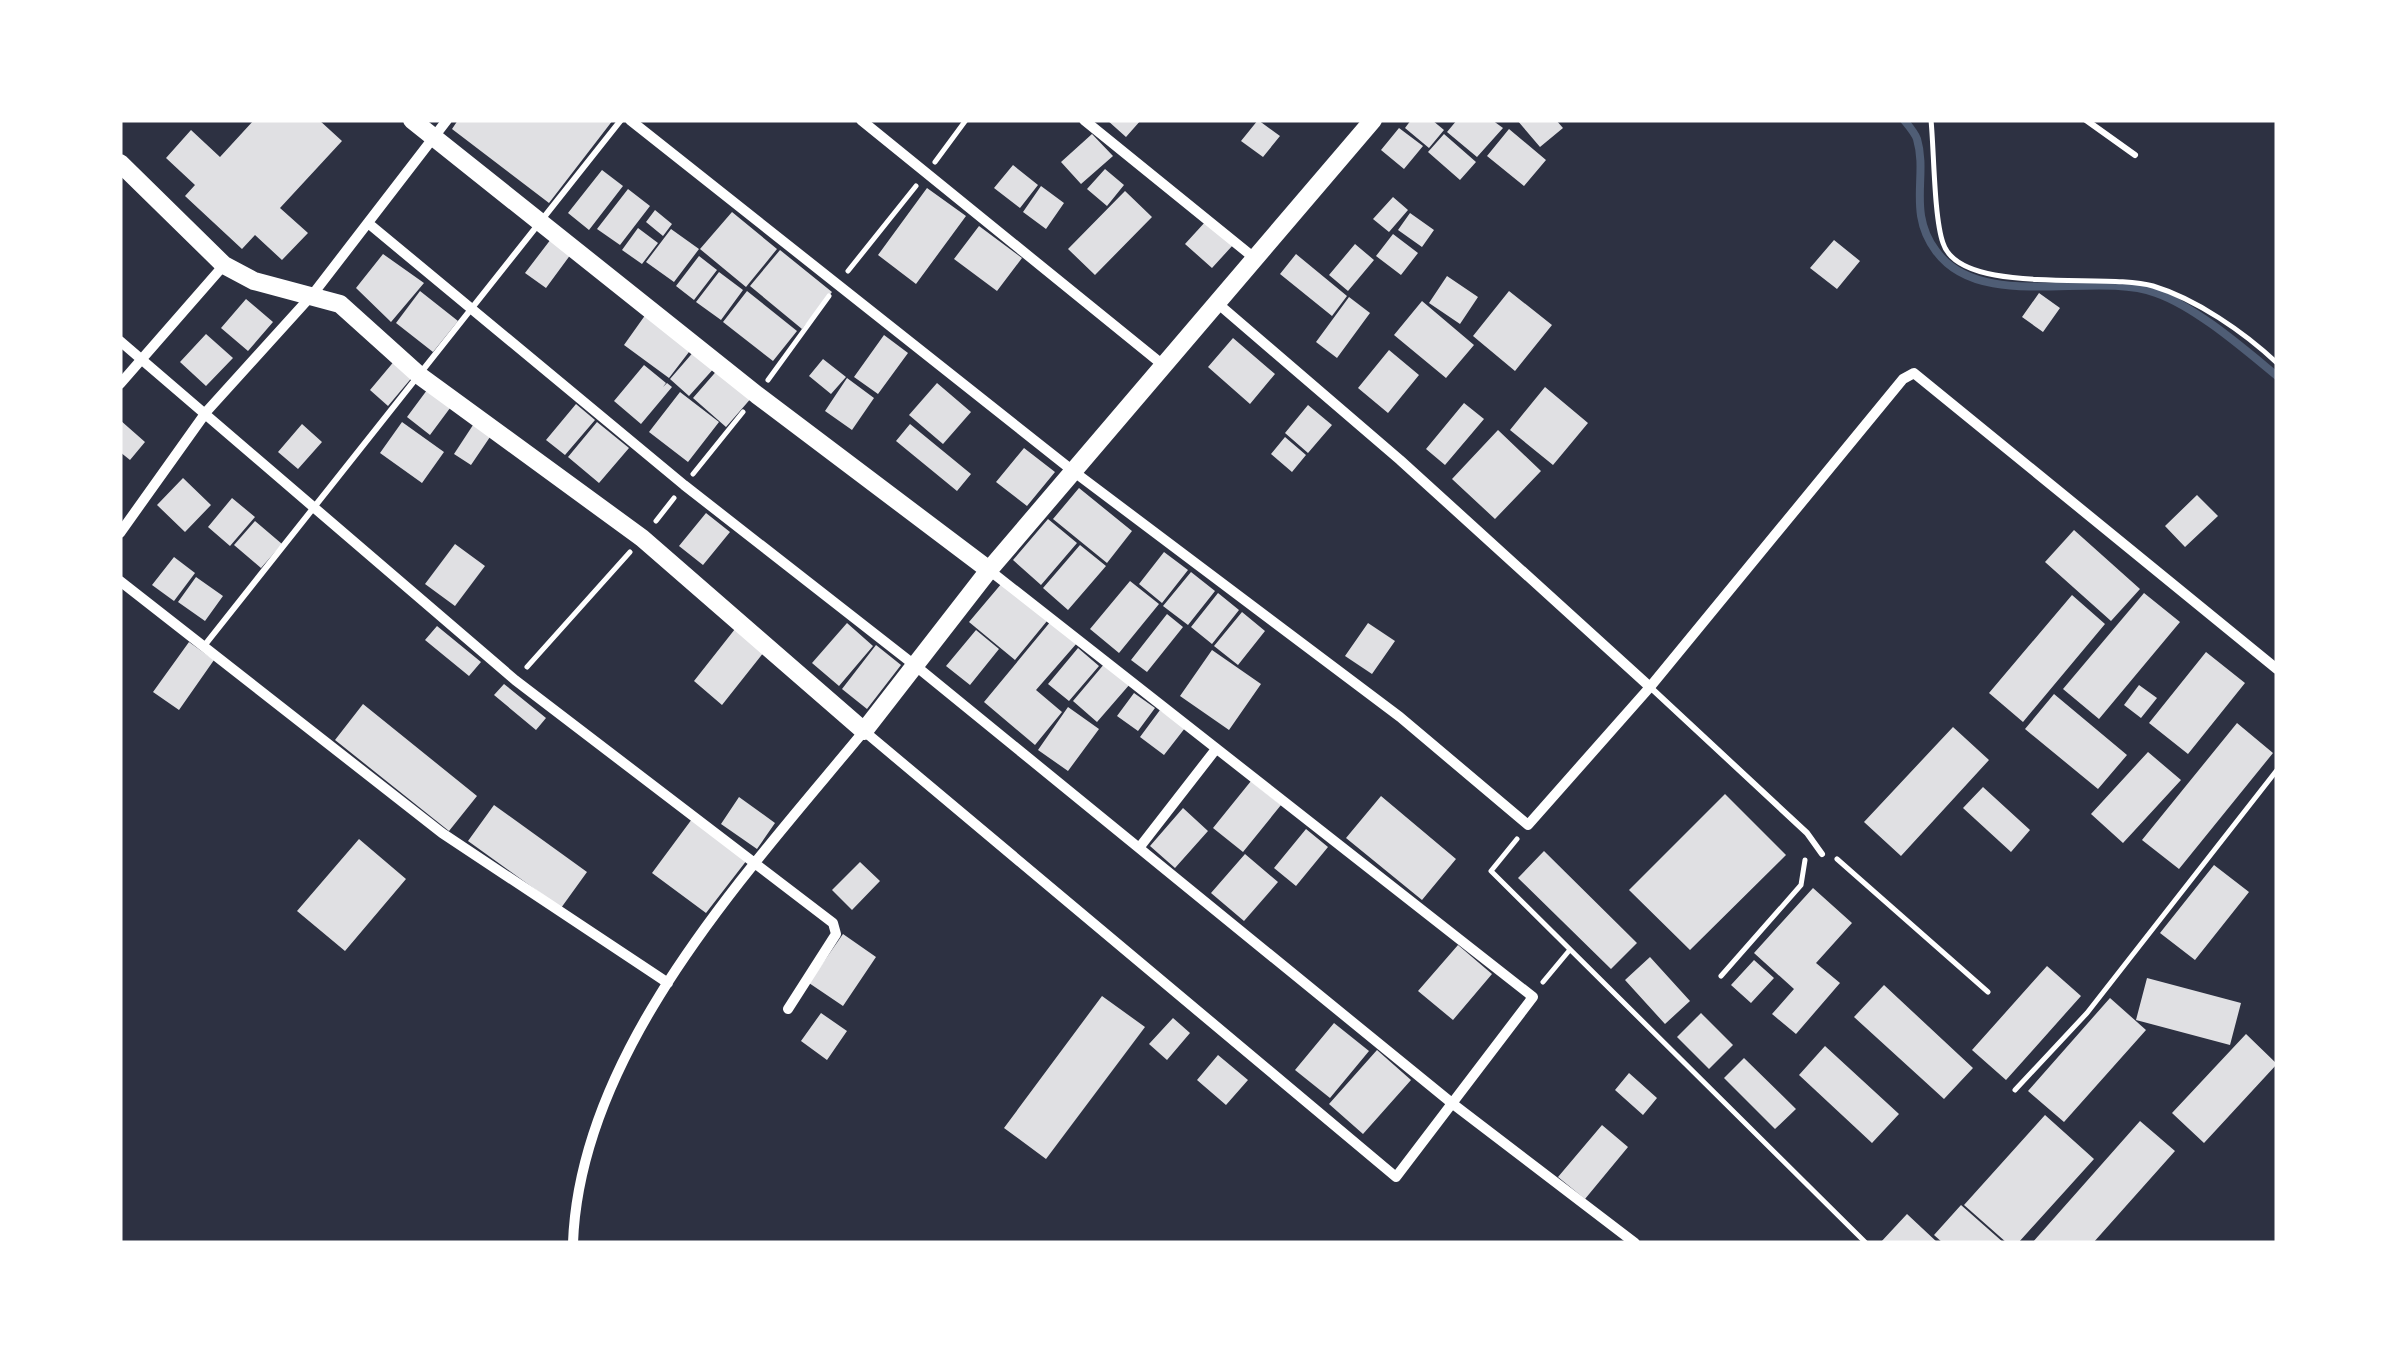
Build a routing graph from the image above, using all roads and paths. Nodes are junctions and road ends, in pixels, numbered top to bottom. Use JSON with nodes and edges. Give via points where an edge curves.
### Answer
{"nodes":[{"id":1,"x":412,"y":120,"type":"edge"},
{"id":2,"x":447,"y":120,"type":"edge"},
{"id":3,"x":621,"y":120,"type":"edge"},
{"id":4,"x":630,"y":120,"type":"edge"},
{"id":5,"x":861,"y":120,"type":"edge"},
{"id":6,"x":1084,"y":120,"type":"edge"},
{"id":7,"x":1373,"y":120,"type":"edge"},
{"id":8,"x":1931,"y":120,"type":"edge"},
{"id":9,"x":2086,"y":120,"type":"edge"},
{"id":10,"x":433,"y":138,"type":"junction"},
{"id":11,"x":2135,"y":155,"type":"dead end"},
{"id":12,"x":120,"y":163,"type":"edge"},
{"id":13,"x":368,"y":223,"type":"junction"},
{"id":14,"x":543,"y":224,"type":"junction"},
{"id":15,"x":1253,"y":257,"type":"junction"},
{"id":16,"x":224,"y":265,"type":"junction"},
{"id":17,"x":313,"y":294,"type":"junction"},
{"id":18,"x":1215,"y":301,"type":"junction"},
{"id":19,"x":472,"y":308,"type":"junction"},
{"id":20,"x":120,"y":341,"type":"edge"},
{"id":21,"x":142,"y":358,"type":"junction"},
{"id":22,"x":2277,"y":363,"type":"edge"},
{"id":23,"x":1163,"y":364,"type":"junction"},
{"id":24,"x":420,"y":376,"type":"junction"},
{"id":25,"x":120,"y":384,"type":"edge"},
{"id":26,"x":206,"y":411,"type":"junction"},
{"id":27,"x":1073,"y":471,"type":"junction"},
{"id":28,"x":314,"y":510,"type":"junction"},
{"id":29,"x":120,"y":533,"type":"edge"},
{"id":30,"x":989,"y":570,"type":"junction"},
{"id":31,"x":120,"y":581,"type":"edge"},
{"id":32,"x":203,"y":647,"type":"junction"},
{"id":33,"x":917,"y":667,"type":"junction"},
{"id":34,"x":2277,"y":669,"type":"edge"},
{"id":35,"x":1650,"y":688,"type":"junction"},
{"id":36,"x":864,"y":731,"type":"junction"},
{"id":37,"x":1216,"y":749,"type":"junction"},
{"id":38,"x":2277,"y":770,"type":"edge"},
{"id":39,"x":1528,"y":825,"type":"junction"},
{"id":40,"x":1139,"y":848,"type":"junction"},
{"id":41,"x":1806,"y":853,"type":"dead end"},
{"id":42,"x":1822,"y":854,"type":"joint"},
{"id":43,"x":756,"y":863,"type":"junction"},
{"id":44,"x":1569,"y":951,"type":"junction"},
{"id":45,"x":1721,"y":976,"type":"dead end"},
{"id":46,"x":668,"y":983,"type":"junction"},
{"id":47,"x":1988,"y":992,"type":"dead end"},
{"id":48,"x":1533,"y":997,"type":"junction"},
{"id":49,"x":788,"y":1009,"type":"dead end"},
{"id":50,"x":2016,"y":1090,"type":"dead end"},
{"id":51,"x":1454,"y":1104,"type":"junction"},
{"id":52,"x":573,"y":1243,"type":"edge"},
{"id":53,"x":1635,"y":1243,"type":"edge"},
{"id":54,"x":1866,"y":1243,"type":"edge"}],
"edges":[{"from":1,"to":10,"type":"main road"},
{"from":2,"to":10,"type":"street"},
{"from":3,"to":14,"type":"lane"},
{"from":4,"to":27,"type":"street"},
{"from":5,"to":23,"type":"street"},
{"from":6,"to":15,"type":"street"},
{"from":7,"to":15,"type":"main road"},
{"from":8,"to":22,"type":"path","via":[[1942,244],[1958,264],[2021,280],[2154,286],[2194,305]]},
{"from":9,"to":11,"type":"lane"},
{"from":10,"to":13,"type":"street"},
{"from":10,"to":14,"type":"main road"},
{"from":12,"to":16,"type":"main road"},
{"from":13,"to":17,"type":"street"},
{"from":13,"to":19,"type":"street"},
{"from":14,"to":19,"type":"lane"},
{"from":14,"to":30,"type":"main road"},
{"from":15,"to":18,"type":"main road"},
{"from":16,"to":17,"type":"main road"},
{"from":16,"to":21,"type":"street"},
{"from":17,"to":24,"type":"main road","via":[[340,304]]},
{"from":17,"to":26,"type":"street"},
{"from":18,"to":23,"type":"main road"},
{"from":18,"to":35,"type":"street"},
{"from":19,"to":24,"type":"lane"},
{"from":19,"to":33,"type":"street"},
{"from":20,"to":21,"type":"street"},
{"from":21,"to":25,"type":"street"},
{"from":21,"to":26,"type":"street"},
{"from":23,"to":27,"type":"main road"},
{"from":24,"to":28,"type":"lane"},
{"from":24,"to":36,"type":"main road","via":[[642,538]]},
{"from":26,"to":28,"type":"street"},
{"from":26,"to":29,"type":"street"},
{"from":27,"to":30,"type":"main road"},
{"from":27,"to":39,"type":"street","via":[[1400,718]]},
{"from":28,"to":32,"type":"lane"},
{"from":28,"to":43,"type":"street","via":[[515,680]]},
{"from":30,"to":33,"type":"main road"},
{"from":30,"to":37,"type":"street"},
{"from":31,"to":32,"type":"street"},
{"from":32,"to":46,"type":"street","via":[[442,834]]},
{"from":33,"to":36,"type":"main road"},
{"from":33,"to":40,"type":"street"},
{"from":34,"to":35,"type":"street","via":[[1914,373],[1903,378]]},
{"from":35,"to":39,"type":"street"},
{"from":35,"to":42,"type":"lane"},
{"from":36,"to":43,"type":"street"},
{"from":36,"to":51,"type":"street","via":[[1396,1177]]},
{"from":37,"to":40,"type":"street"},
{"from":37,"to":48,"type":"street"},
{"from":38,"to":50,"type":"path","via":[[2087,1013]]},
{"from":39,"to":44,"type":"path","via":[[1491,871]]},
{"from":40,"to":51,"type":"street"},
{"from":41,"to":45,"type":"path","via":[[1801,885]]},
{"from":42,"to":47,"type":"path","via":[[1839,860]]},
{"from":43,"to":46,"type":"street"},
{"from":43,"to":49,"type":"street","via":[[834,922],[836,934]]},
{"from":44,"to":48,"type":"path"},
{"from":44,"to":54,"type":"path"},
{"from":46,"to":52,"type":"street","via":[[607,1093],[574,1211]]},
{"from":48,"to":51,"type":"street"},
{"from":51,"to":53,"type":"street"}]}
